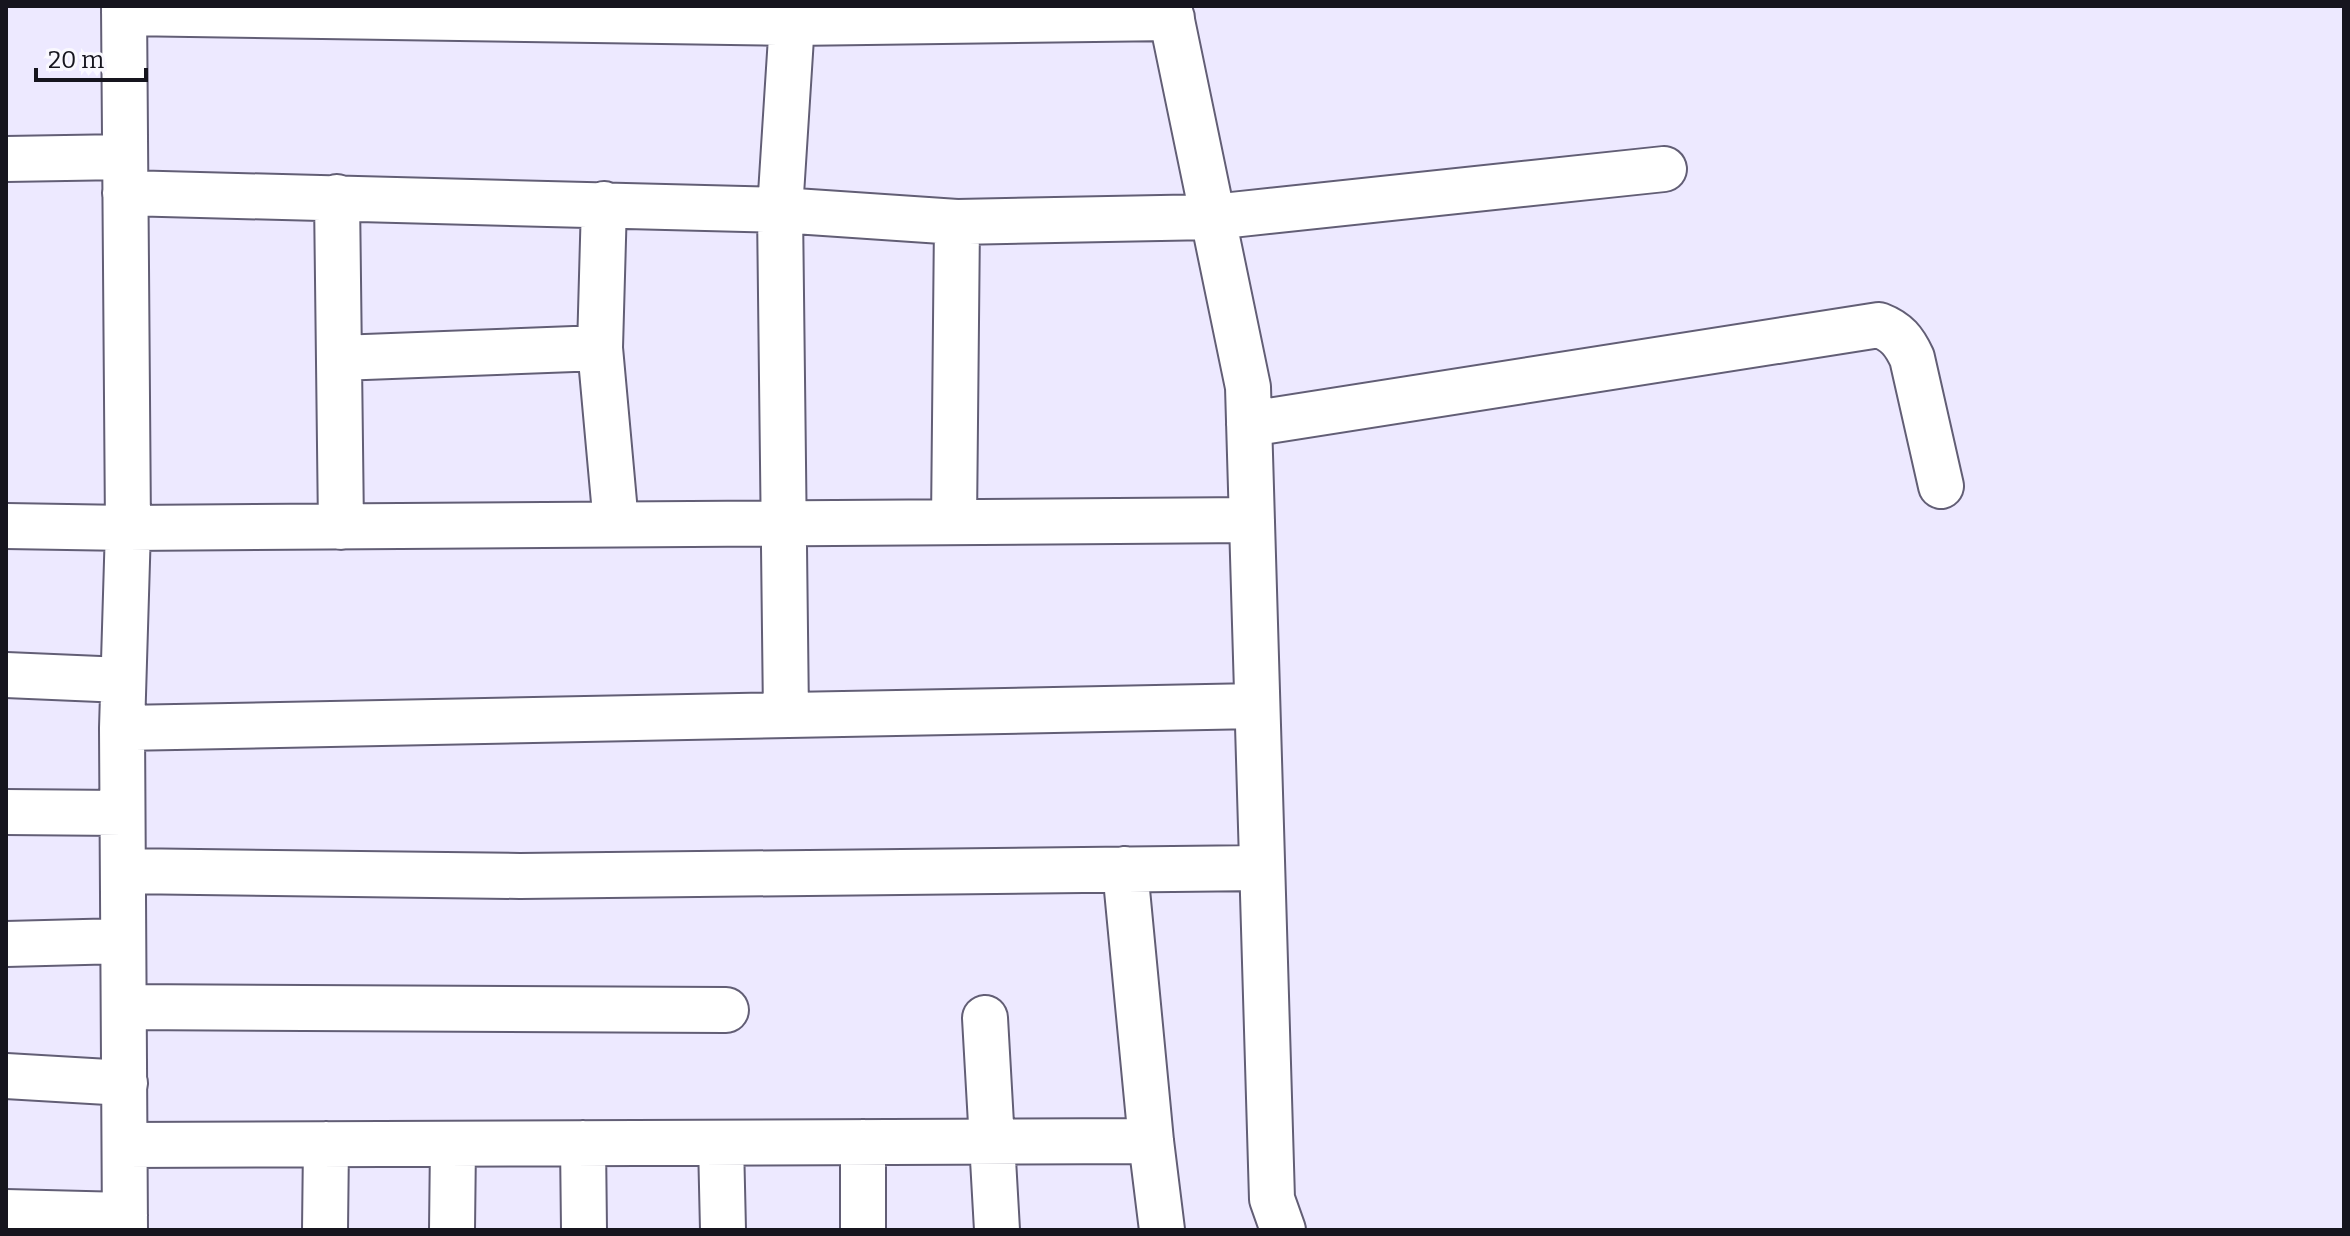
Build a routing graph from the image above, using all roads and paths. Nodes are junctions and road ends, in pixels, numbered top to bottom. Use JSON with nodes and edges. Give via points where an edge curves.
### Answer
{"nodes":[{"id":1,"x":124,"y":10,"type":"edge"},
{"id":2,"x":1170,"y":12,"type":"edge"},
{"id":3,"x":793,"y":14,"type":"edge"},
{"id":4,"x":6,"y":159,"type":"edge"},
{"id":5,"x":1664,"y":169,"type":"dead end"},
{"id":6,"x":125,"y":175,"type":"junction"},
{"id":7,"x":337,"y":197,"type":"junction"},
{"id":8,"x":604,"y":204,"type":"junction"},
{"id":9,"x":780,"y":210,"type":"junction"},
{"id":10,"x":1213,"y":217,"type":"junction"},
{"id":11,"x":957,"y":222,"type":"junction"},
{"id":12,"x":600,"y":348,"type":"junction"},
{"id":13,"x":339,"y":358,"type":"junction"},
{"id":14,"x":1249,"y":424,"type":"junction"},
{"id":15,"x":1941,"y":486,"type":"dead end"},
{"id":16,"x":1252,"y":520,"type":"junction"},
{"id":17,"x":954,"y":522,"type":"junction"},
{"id":18,"x":782,"y":523,"type":"junction"},
{"id":19,"x":616,"y":524,"type":"junction"},
{"id":20,"x":6,"y":526,"type":"edge"},
{"id":21,"x":341,"y":527,"type":"junction"},
{"id":22,"x":128,"y":528,"type":"junction"},
{"id":23,"x":6,"y":675,"type":"edge"},
{"id":24,"x":123,"y":680,"type":"junction"},
{"id":25,"x":1257,"y":706,"type":"junction"},
{"id":26,"x":786,"y":715,"type":"junction"},
{"id":27,"x":122,"y":728,"type":"junction"},
{"id":28,"x":6,"y":812,"type":"edge"},
{"id":29,"x":122,"y":813,"type":"junction"},
{"id":30,"x":1262,"y":868,"type":"junction"},
{"id":31,"x":1125,"y":869,"type":"junction"},
{"id":32,"x":123,"y":871,"type":"junction"},
{"id":33,"x":123,"y":941,"type":"junction"},
{"id":34,"x":6,"y":944,"type":"edge"},
{"id":35,"x":124,"y":1007,"type":"junction"},
{"id":36,"x":726,"y":1010,"type":"dead end"},
{"id":37,"x":985,"y":1018,"type":"dead end"},
{"id":38,"x":6,"y":1076,"type":"edge"},
{"id":39,"x":125,"y":1083,"type":"junction"},
{"id":40,"x":1151,"y":1141,"type":"junction"},
{"id":41,"x":863,"y":1142,"type":"junction"},
{"id":42,"x":992,"y":1142,"type":"junction"},
{"id":43,"x":583,"y":1143,"type":"junction"},
{"id":44,"x":721,"y":1143,"type":"junction"},
{"id":45,"x":326,"y":1144,"type":"junction"},
{"id":46,"x":453,"y":1144,"type":"junction"},
{"id":47,"x":125,"y":1145,"type":"junction"},
{"id":48,"x":6,"y":1212,"type":"edge"},
{"id":49,"x":125,"y":1222,"type":"edge"},
{"id":50,"x":325,"y":1230,"type":"edge"},
{"id":51,"x":452,"y":1230,"type":"edge"},
{"id":52,"x":584,"y":1230,"type":"edge"},
{"id":53,"x":723,"y":1230,"type":"edge"},
{"id":54,"x":863,"y":1230,"type":"edge"},
{"id":55,"x":997,"y":1230,"type":"edge"},
{"id":56,"x":1162,"y":1230,"type":"edge"},
{"id":57,"x":1283,"y":1230,"type":"edge"}],
"edges":[{"from":1,"to":3,"type":"street"},
{"from":1,"to":6,"type":"street"},
{"from":2,"to":3,"type":"street"},
{"from":2,"to":10,"type":"street"},
{"from":3,"to":9,"type":"street"},
{"from":4,"to":6,"type":"street"},
{"from":5,"to":10,"type":"street"},
{"from":6,"to":7,"type":"street"},
{"from":6,"to":22,"type":"street"},
{"from":7,"to":8,"type":"street"},
{"from":7,"to":13,"type":"street"},
{"from":8,"to":9,"type":"street"},
{"from":8,"to":12,"type":"street"},
{"from":9,"to":11,"type":"street"},
{"from":9,"to":18,"type":"street"},
{"from":10,"to":11,"type":"street"},
{"from":10,"to":14,"type":"street","via":[[1248,387]]},
{"from":11,"to":17,"type":"street"},
{"from":12,"to":13,"type":"street"},
{"from":12,"to":19,"type":"street"},
{"from":13,"to":21,"type":"street"},
{"from":14,"to":15,"type":"street","via":[[1879,325],[1894,331],[1912,358]]},
{"from":14,"to":16,"type":"street"},
{"from":16,"to":17,"type":"street"},
{"from":16,"to":25,"type":"street"},
{"from":17,"to":18,"type":"street"},
{"from":18,"to":19,"type":"street"},
{"from":18,"to":26,"type":"street"},
{"from":19,"to":21,"type":"street"},
{"from":20,"to":22,"type":"street"},
{"from":21,"to":22,"type":"street"},
{"from":22,"to":24,"type":"street"},
{"from":23,"to":24,"type":"street"},
{"from":24,"to":27,"type":"street"},
{"from":25,"to":26,"type":"street"},
{"from":25,"to":30,"type":"street"},
{"from":26,"to":27,"type":"street"},
{"from":27,"to":29,"type":"street"},
{"from":28,"to":29,"type":"street"},
{"from":29,"to":32,"type":"street"},
{"from":30,"to":31,"type":"street"},
{"from":30,"to":57,"type":"street","via":[[1272,1199]]},
{"from":31,"to":32,"type":"street","via":[[520,876]]},
{"from":31,"to":40,"type":"street"},
{"from":32,"to":33,"type":"street"},
{"from":33,"to":34,"type":"street"},
{"from":33,"to":35,"type":"street"},
{"from":35,"to":36,"type":"street"},
{"from":35,"to":39,"type":"street"},
{"from":37,"to":42,"type":"street"},
{"from":38,"to":39,"type":"street"},
{"from":39,"to":47,"type":"street"},
{"from":40,"to":42,"type":"street"},
{"from":40,"to":56,"type":"street"},
{"from":41,"to":42,"type":"street"},
{"from":41,"to":44,"type":"street"},
{"from":41,"to":54,"type":"street"},
{"from":42,"to":55,"type":"street"},
{"from":43,"to":44,"type":"street"},
{"from":43,"to":46,"type":"street"},
{"from":43,"to":52,"type":"street"},
{"from":44,"to":53,"type":"street"},
{"from":45,"to":46,"type":"street"},
{"from":45,"to":47,"type":"street"},
{"from":45,"to":50,"type":"street"},
{"from":46,"to":51,"type":"street"},
{"from":47,"to":49,"type":"street"},
{"from":48,"to":49,"type":"street"}]}
